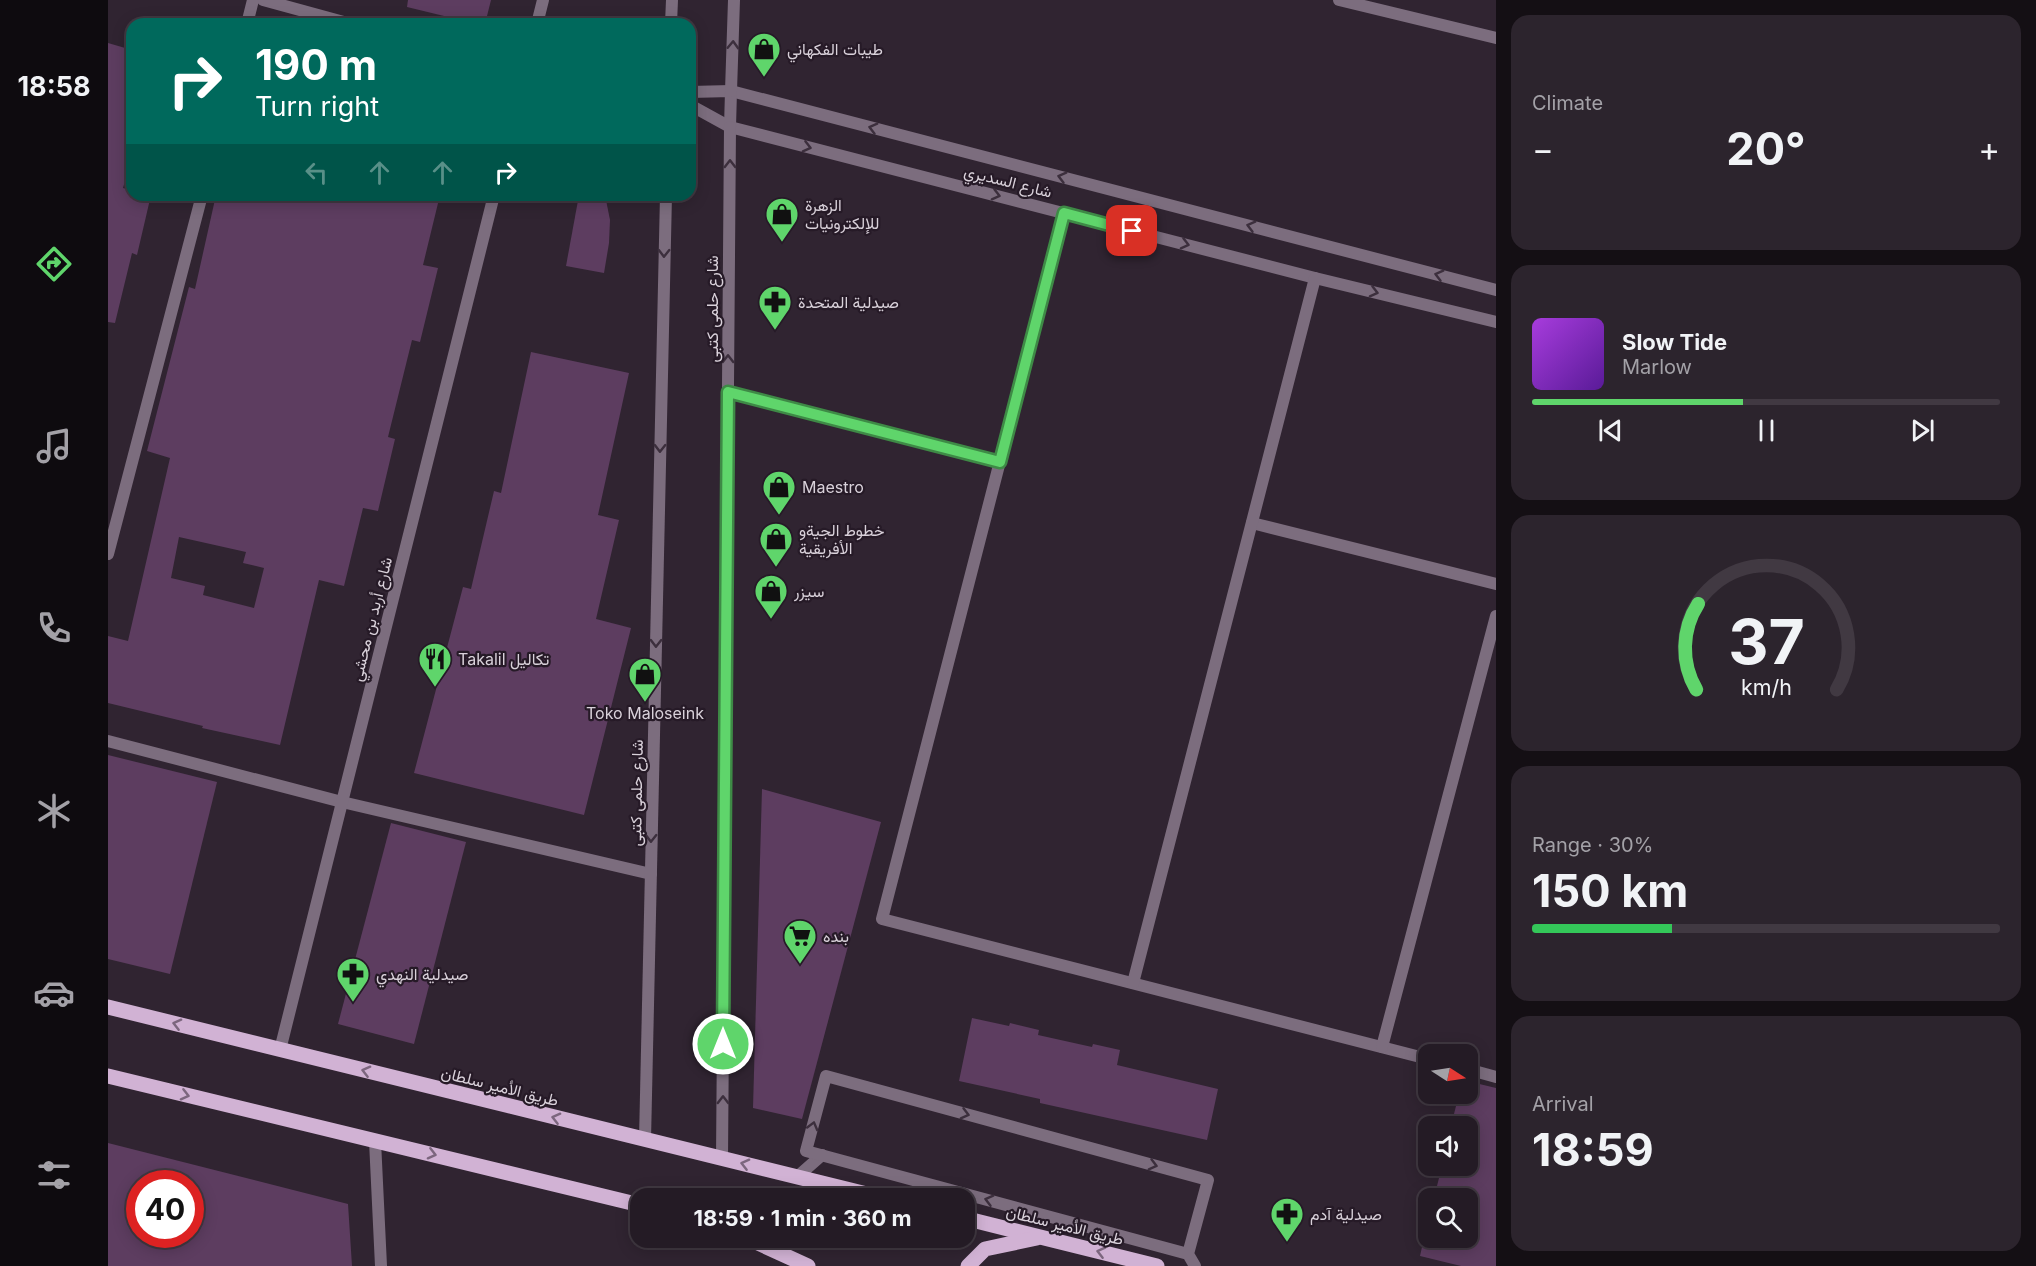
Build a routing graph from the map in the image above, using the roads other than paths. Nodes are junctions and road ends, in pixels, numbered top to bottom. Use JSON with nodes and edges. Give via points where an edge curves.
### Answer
{"nodes":[{"id":1,"x":253,"y":0,"type":"edge"},
{"id":2,"x":263,"y":0,"type":"edge"},
{"id":3,"x":543,"y":0,"type":"edge"},
{"id":4,"x":672,"y":0,"type":"edge"},
{"id":5,"x":734,"y":0,"type":"edge"},
{"id":6,"x":1340,"y":0,"type":"edge"},
{"id":7,"x":248,"y":18,"type":"edge"},
{"id":8,"x":329,"y":18,"type":"edge"},
{"id":9,"x":538,"y":18,"type":"edge"},
{"id":10,"x":671,"y":18,"type":"edge"},
{"id":11,"x":1496,"y":38,"type":"edge"},
{"id":12,"x":731,"y":91,"type":"junction"},
{"id":13,"x":696,"y":92,"type":"edge"},
{"id":14,"x":696,"y":108,"type":"edge"},
{"id":15,"x":730,"y":127,"type":"junction"},
{"id":16,"x":200,"y":201,"type":"edge"},
{"id":17,"x":492,"y":201,"type":"edge"},
{"id":18,"x":666,"y":201,"type":"edge"},
{"id":19,"x":1064,"y":213,"type":"junction"},
{"id":20,"x":1315,"y":278,"type":"junction"},
{"id":21,"x":1496,"y":290,"type":"edge"},
{"id":22,"x":1496,"y":322,"type":"edge"},
{"id":23,"x":728,"y":392,"type":"junction"},
{"id":24,"x":1000,"y":462,"type":"junction"},
{"id":25,"x":1252,"y":523,"type":"junction"},
{"id":26,"x":108,"y":554,"type":"edge"},
{"id":27,"x":1496,"y":584,"type":"edge"},
{"id":28,"x":1496,"y":616,"type":"edge"},
{"id":29,"x":108,"y":741,"type":"edge"},
{"id":30,"x":342,"y":802,"type":"junction"},
{"id":31,"x":651,"y":874,"type":"junction"},
{"id":32,"x":1133,"y":983,"type":"junction"},
{"id":33,"x":108,"y":1007,"type":"edge"},
{"id":34,"x":1382,"y":1047,"type":"junction"},
{"id":35,"x":280,"y":1050,"type":"junction"},
{"id":36,"x":1418,"y":1056,"type":"edge"},
{"id":37,"x":1478,"y":1072,"type":"edge"},
{"id":38,"x":108,"y":1076,"type":"edge"},
{"id":39,"x":1496,"y":1077,"type":"edge"},
{"id":40,"x":645,"y":1140,"type":"junction"},
{"id":41,"x":375,"y":1141,"type":"junction"},
{"id":42,"x":822,"y":1155,"type":"junction"},
{"id":43,"x":722,"y":1159,"type":"junction"},
{"id":44,"x":797,"y":1177,"type":"junction"},
{"id":45,"x":842,"y":1188,"type":"edge"},
{"id":46,"x":630,"y":1203,"type":"edge"},
{"id":47,"x":975,"y":1221,"type":"edge"},
{"id":48,"x":1040,"y":1237,"type":"junction"},
{"id":49,"x":769,"y":1248,"type":"edge"},
{"id":50,"x":1188,"y":1254,"type":"junction"},
{"id":51,"x":381,"y":1266,"type":"edge"},
{"id":52,"x":808,"y":1266,"type":"edge"},
{"id":53,"x":968,"y":1266,"type":"edge"},
{"id":54,"x":1157,"y":1266,"type":"edge"},
{"id":55,"x":1195,"y":1266,"type":"edge"}],
"edges":[{"from":1,"to":7,"type":"street"},
{"from":2,"to":8,"type":"street"},
{"from":3,"to":9,"type":"street"},
{"from":4,"to":10,"type":"street"},
{"from":12,"to":5,"type":"street","name":"شارع حلمى كتبى","one_way":true},
{"from":6,"to":11,"type":"street"},
{"from":12,"to":13,"type":"street","name":"شارع السديري"},
{"from":12,"to":15,"type":"street","name":"شارع حلمى كتبى"},
{"from":21,"to":12,"type":"street","name":"شارع السديري","one_way":true},
{"from":14,"to":15,"type":"street","name":"شارع السديري"},
{"from":15,"to":19,"type":"street","name":"شارع السديري","one_way":true},
{"from":23,"to":15,"type":"street","name":"شارع حلمى كتبى","one_way":true},
{"from":16,"to":26,"type":"street"},
{"from":17,"to":30,"type":"street","name":"شارع أربد بن محشي"},
{"from":18,"to":31,"type":"street","name":"شارع حلمى كتبى","one_way":true},
{"from":19,"to":20,"type":"street","name":"شارع السديري","one_way":true},
{"from":19,"to":24,"type":"street"},
{"from":20,"to":22,"type":"street","name":"شارع السديري","one_way":true},
{"from":20,"to":25,"type":"street"},
{"from":23,"to":24,"type":"street"},
{"from":43,"to":23,"type":"street","name":"شارع حلمى كتبى","one_way":true},
{"from":24,"to":32,"type":"street","via":[[882,919]]},
{"from":25,"to":27,"type":"street"},
{"from":25,"to":32,"type":"street"},
{"from":28,"to":34,"type":"street"},
{"from":29,"to":30,"type":"street"},
{"from":30,"to":31,"type":"street"},
{"from":30,"to":35,"type":"street","name":"شارع أربد بن محشي"},
{"from":31,"to":40,"type":"street","name":"شارع حلمى كتبى"},
{"from":32,"to":34,"type":"street"},
{"from":35,"to":33,"type":"main road","name":"طريق الأمير سلطان","one_way":true},
{"from":34,"to":36,"type":"street"},
{"from":40,"to":35,"type":"main road","name":"طريق الأمير سلطان","one_way":true},
{"from":37,"to":39,"type":"street"},
{"from":38,"to":41,"type":"main road","one_way":true},
{"from":40,"to":43,"type":"main road","name":"طريق الأمير سلطان"},
{"from":41,"to":46,"type":"main road","one_way":true},
{"from":41,"to":51,"type":"street"},
{"from":42,"to":44,"type":"street"},
{"from":50,"to":42,"type":"street","one_way":true},
{"from":42,"to":50,"type":"street","one_way":true,"via":[[806,1151],[826,1076],[1208,1180]]},
{"from":44,"to":43,"type":"main road","name":"طريق الأمير سلطان","one_way":true},
{"from":44,"to":45,"type":"main road","name":"طريق الأمير سلطان"},
{"from":47,"to":48,"type":"main road","name":"طريق الأمير سلطان"},
{"from":48,"to":53,"type":"main road","via":[[986,1249]]},
{"from":54,"to":48,"type":"main road","name":"طريق الأمير سلطان","one_way":true},
{"from":49,"to":52,"type":"main road"},
{"from":50,"to":55,"type":"street"}]}
